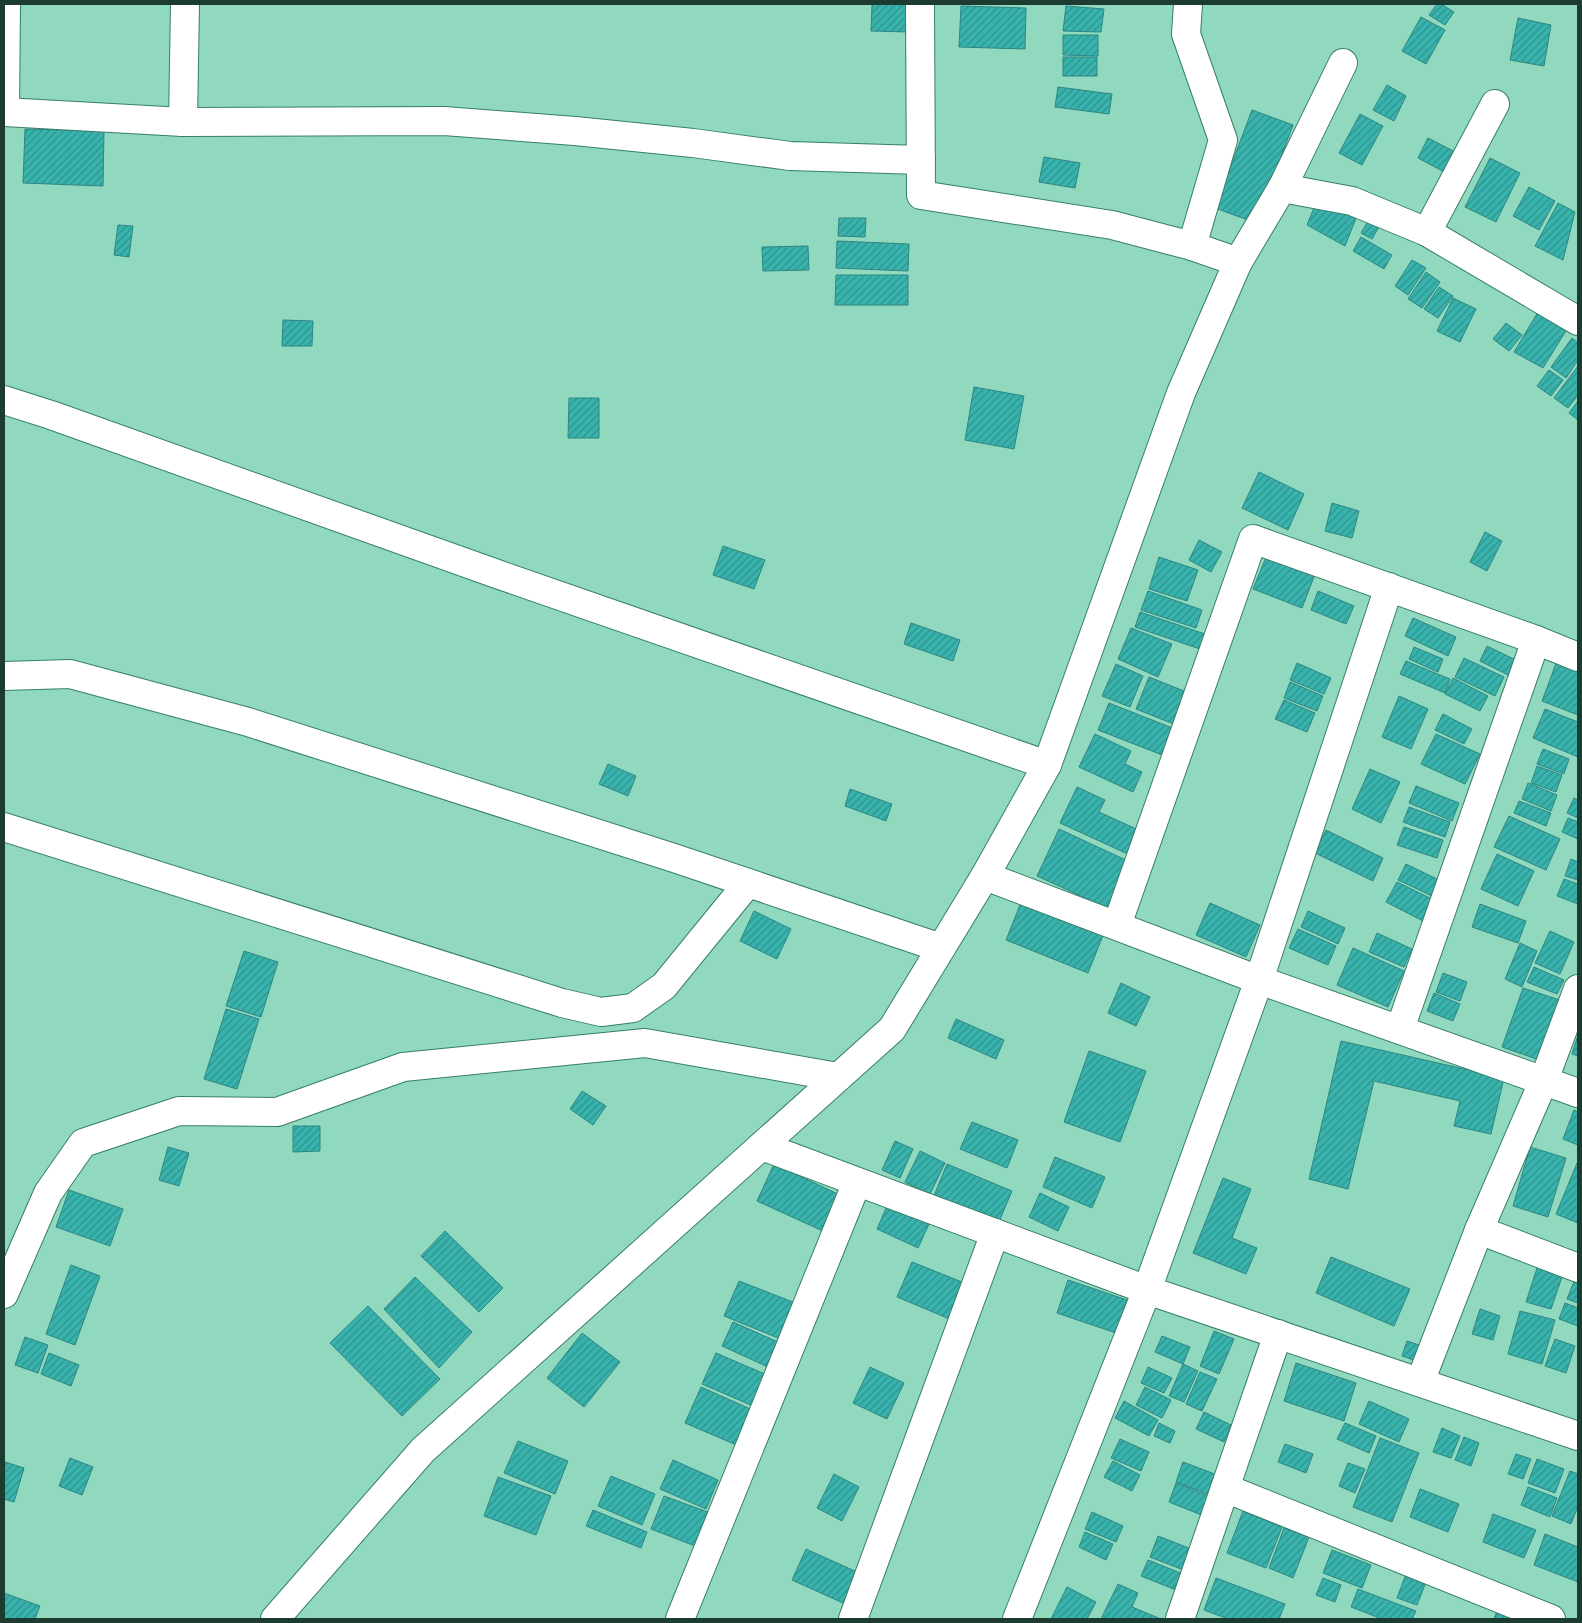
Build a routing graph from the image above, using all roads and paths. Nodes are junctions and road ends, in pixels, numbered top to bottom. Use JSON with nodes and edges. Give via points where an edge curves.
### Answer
{"nodes":[{"id":1,"x":6,"y":4,"type":"edge"},
{"id":2,"x":185,"y":4,"type":"edge"},
{"id":3,"x":920,"y":4,"type":"edge"},
{"id":4,"x":1188,"y":4,"type":"edge"},
{"id":5,"x":1342,"y":64,"type":"dead end"},
{"id":6,"x":1495,"y":104,"type":"dead end"},
{"id":7,"x":4,"y":112,"type":"edge"},
{"id":8,"x":183,"y":122,"type":"junction"},
{"id":9,"x":921,"y":160,"type":"junction"},
{"id":10,"x":1282,"y":188,"type":"junction"},
{"id":11,"x":1427,"y":232,"type":"junction"},
{"id":12,"x":1192,"y":246,"type":"junction"},
{"id":13,"x":1238,"y":262,"type":"junction"},
{"id":14,"x":1578,"y":321,"type":"edge"},
{"id":15,"x":4,"y":400,"type":"edge"},
{"id":16,"x":1389,"y":587,"type":"junction"},
{"id":17,"x":1536,"y":640,"type":"junction"},
{"id":18,"x":1578,"y":658,"type":"edge"},
{"id":19,"x":4,"y":676,"type":"edge"},
{"id":20,"x":1047,"y":765,"type":"junction"},
{"id":21,"x":4,"y":827,"type":"edge"},
{"id":22,"x":985,"y":876,"type":"junction"},
{"id":23,"x":748,"y":883,"type":"junction"},
{"id":24,"x":1117,"y":925,"type":"junction"},
{"id":25,"x":941,"y":948,"type":"junction"},
{"id":26,"x":1259,"y":980,"type":"junction"},
{"id":27,"x":1578,"y":989,"type":"edge"},
{"id":28,"x":1400,"y":1030,"type":"junction"},
{"id":29,"x":838,"y":1077,"type":"junction"},
{"id":30,"x":1544,"y":1080,"type":"junction"},
{"id":31,"x":1578,"y":1093,"type":"edge"},
{"id":32,"x":762,"y":1146,"type":"junction"},
{"id":33,"x":857,"y":1182,"type":"junction"},
{"id":34,"x":1479,"y":1230,"type":"junction"},
{"id":35,"x":995,"y":1233,"type":"junction"},
{"id":36,"x":1578,"y":1268,"type":"edge"},
{"id":37,"x":1147,"y":1290,"type":"junction"},
{"id":38,"x":4,"y":1294,"type":"edge"},
{"id":39,"x":1278,"y":1334,"type":"junction"},
{"id":40,"x":1420,"y":1382,"type":"junction"},
{"id":41,"x":1578,"y":1436,"type":"edge"},
{"id":42,"x":1225,"y":1488,"type":"junction"},
{"id":43,"x":275,"y":1619,"type":"edge"},
{"id":44,"x":680,"y":1619,"type":"edge"},
{"id":45,"x":852,"y":1619,"type":"edge"},
{"id":46,"x":1017,"y":1619,"type":"edge"},
{"id":47,"x":1180,"y":1619,"type":"edge"},
{"id":48,"x":1551,"y":1619,"type":"edge"}],
"edges":[{"from":1,"to":7,"type":"street"},
{"from":2,"to":8,"type":"street"},
{"from":3,"to":9,"type":"street"},
{"from":4,"to":12,"type":"street","via":[[1186,34],[1223,140]]},
{"from":5,"to":10,"type":"street"},
{"from":6,"to":11,"type":"street"},
{"from":7,"to":8,"type":"street"},
{"from":8,"to":9,"type":"street","via":[[444,121],[575,131],[790,156]]},
{"from":9,"to":12,"type":"street","via":[[921,195],[1112,224]]},
{"from":10,"to":11,"type":"street","via":[[1352,201]]},
{"from":10,"to":13,"type":"street"},
{"from":11,"to":14,"type":"street"},
{"from":12,"to":13,"type":"street"},
{"from":13,"to":20,"type":"street","via":[[1181,393]]},
{"from":15,"to":20,"type":"street"},
{"from":16,"to":17,"type":"street"},
{"from":16,"to":24,"type":"street","via":[[1254,539]]},
{"from":16,"to":26,"type":"street"},
{"from":17,"to":18,"type":"street"},
{"from":17,"to":28,"type":"street"},
{"from":19,"to":23,"type":"street","via":[[70,674],[248,722]]},
{"from":20,"to":22,"type":"street"},
{"from":21,"to":23,"type":"street","via":[[562,1003],[601,1012],[633,1008],[664,986]]},
{"from":22,"to":24,"type":"street"},
{"from":22,"to":25,"type":"street"},
{"from":23,"to":25,"type":"street"},
{"from":24,"to":26,"type":"street"},
{"from":25,"to":29,"type":"street","via":[[892,1029]]},
{"from":26,"to":28,"type":"street"},
{"from":26,"to":37,"type":"street"},
{"from":27,"to":30,"type":"street"},
{"from":28,"to":30,"type":"street"},
{"from":29,"to":32,"type":"street"},
{"from":29,"to":38,"type":"street","via":[[645,1043],[403,1067],[277,1112],[179,1110],[83,1143],[48,1193]]},
{"from":30,"to":31,"type":"street"},
{"from":30,"to":34,"type":"street"},
{"from":32,"to":33,"type":"street"},
{"from":32,"to":43,"type":"street","via":[[423,1450]]},
{"from":33,"to":35,"type":"street"},
{"from":33,"to":44,"type":"street"},
{"from":34,"to":36,"type":"street"},
{"from":34,"to":40,"type":"street"},
{"from":35,"to":37,"type":"street"},
{"from":35,"to":45,"type":"street"},
{"from":37,"to":39,"type":"street"},
{"from":37,"to":46,"type":"street"},
{"from":39,"to":40,"type":"street"},
{"from":39,"to":42,"type":"street"},
{"from":40,"to":41,"type":"street"},
{"from":42,"to":47,"type":"street"},
{"from":42,"to":48,"type":"street"}]}
